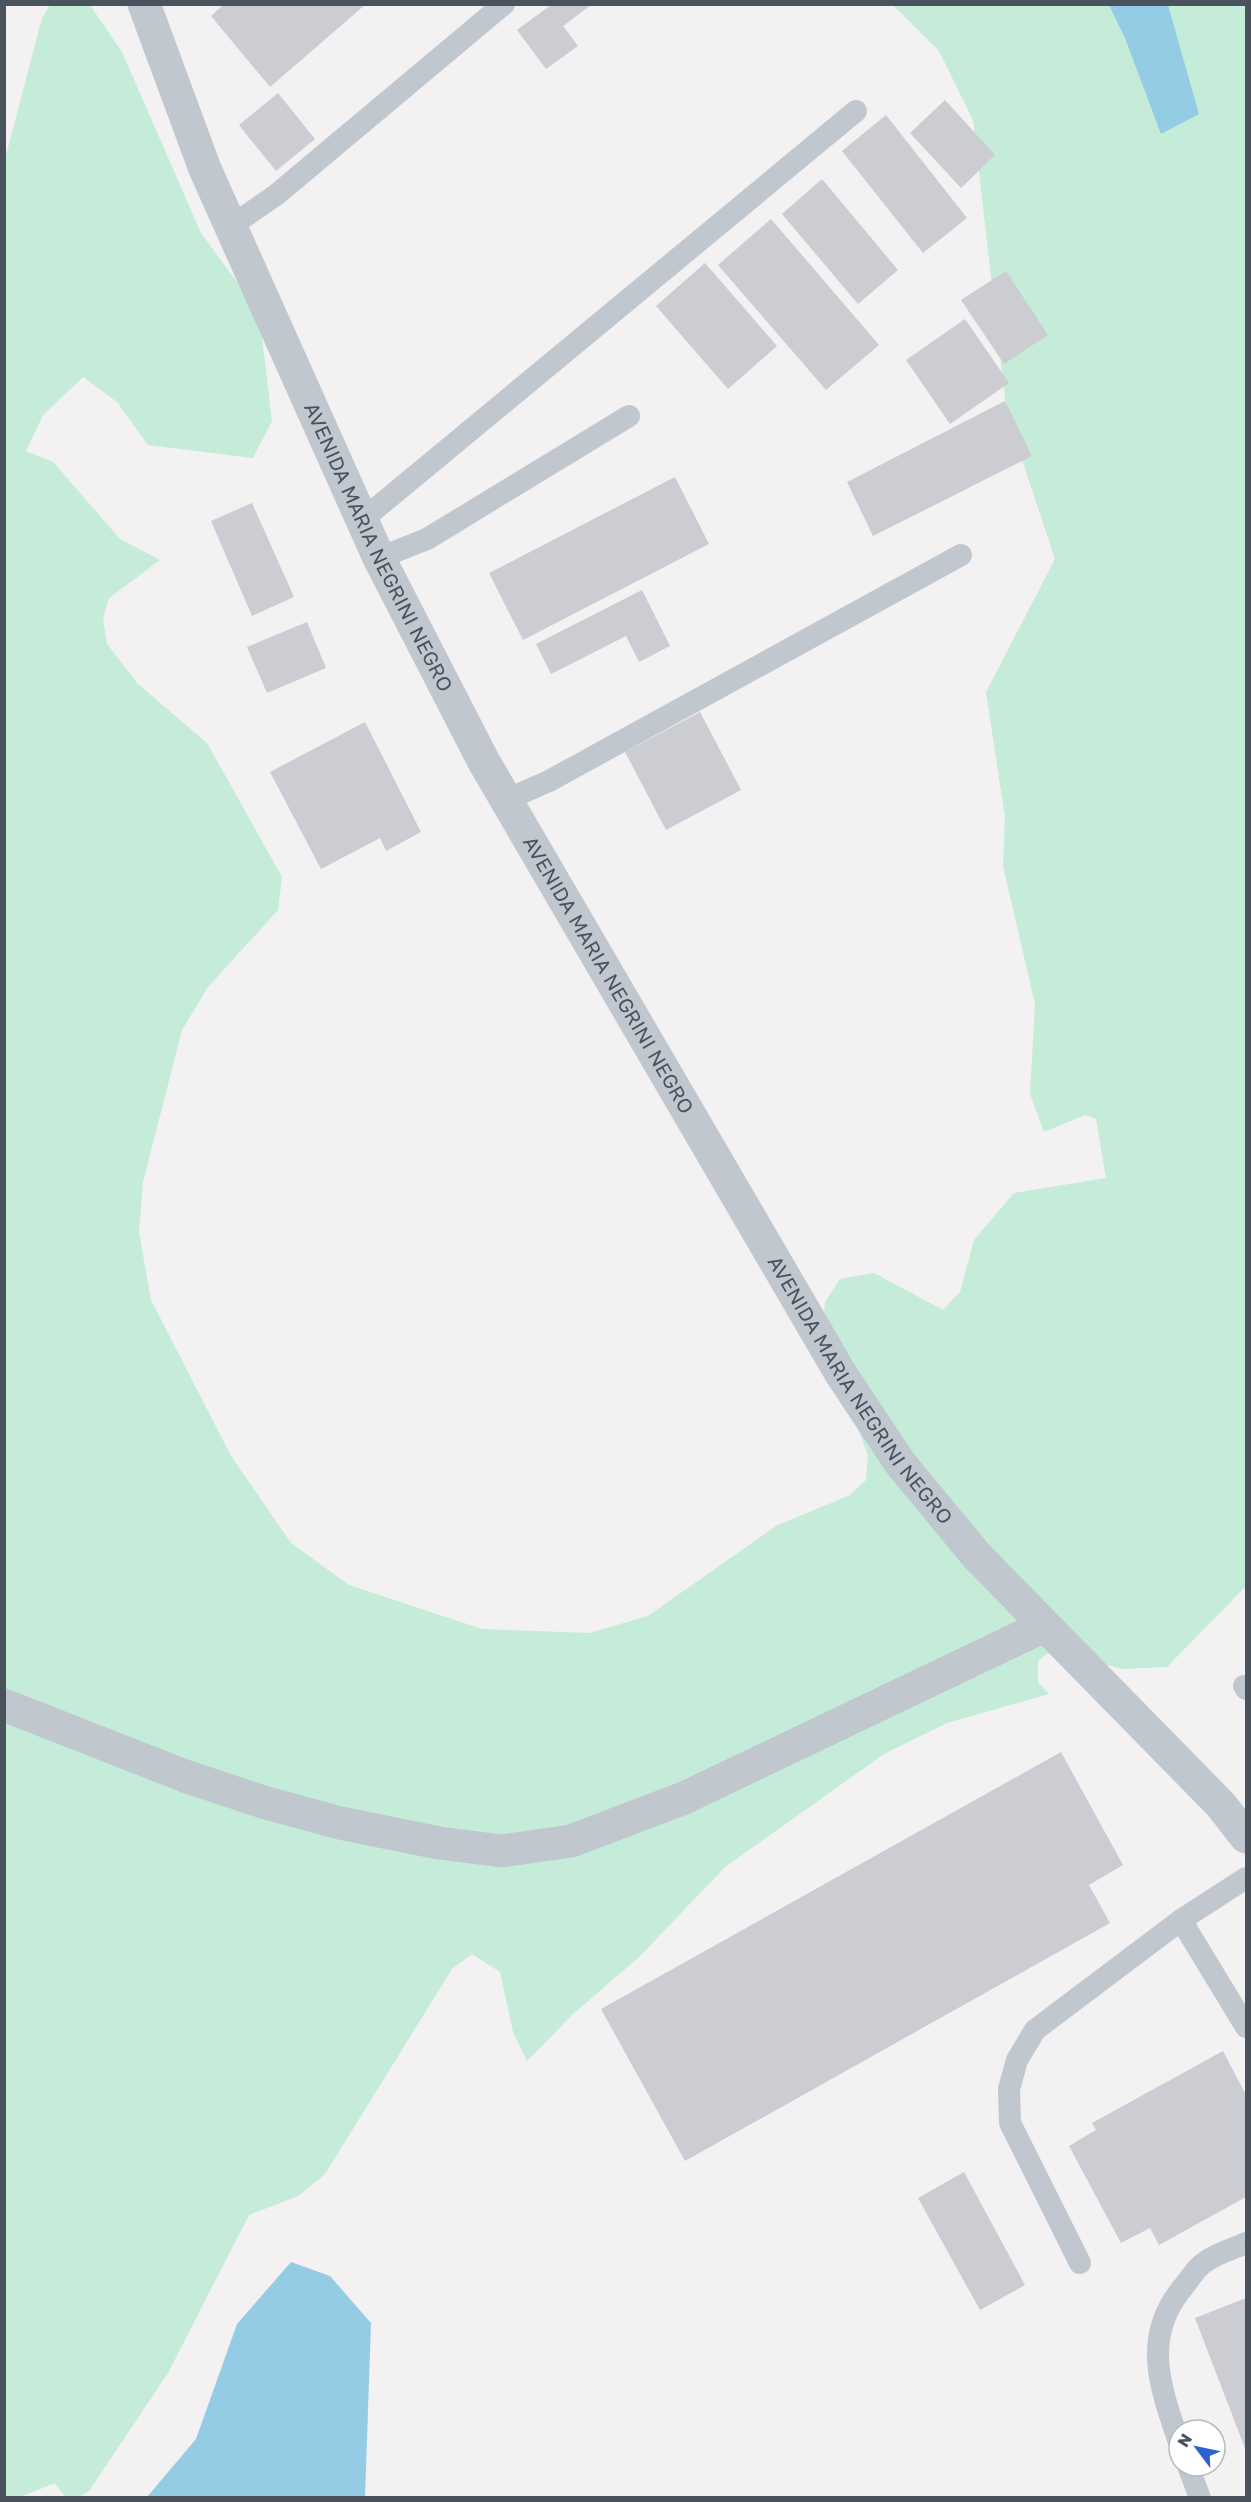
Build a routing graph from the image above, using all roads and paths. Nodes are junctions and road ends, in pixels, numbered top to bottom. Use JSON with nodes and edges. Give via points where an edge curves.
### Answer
{"nodes":[{"id":1,"x":144,"y":4,"type":"edge"},
{"id":2,"x":504,"y":4,"type":"edge"},
{"id":3,"x":856,"y":111,"type":"dead end"},
{"id":4,"x":231,"y":226,"type":"junction"},
{"id":5,"x":629,"y":416,"type":"dead end"},
{"id":6,"x":362,"y":520,"type":"junction"},
{"id":7,"x":961,"y":555,"type":"dead end"},
{"id":8,"x":379,"y":558,"type":"junction"},
{"id":9,"x":506,"y":800,"type":"junction"},
{"id":10,"x":1044,"y":1626,"type":"junction"},
{"id":11,"x":4,"y":1706,"type":"edge"},
{"id":12,"x":1246,"y":1837,"type":"edge"},
{"id":13,"x":1246,"y":1878,"type":"edge"},
{"id":14,"x":1181,"y":1920,"type":"junction"},
{"id":15,"x":1246,"y":2027,"type":"edge"},
{"id":16,"x":1246,"y":2243,"type":"edge"},
{"id":17,"x":1080,"y":2263,"type":"dead end"},
{"id":18,"x":1171,"y":2418,"type":"edge"},
{"id":19,"x":1192,"y":2478,"type":"edge"},
{"id":20,"x":1200,"y":2498,"type":"edge"}],
"edges":[{"from":1,"to":4,"type":"street","name":"AVENIDA MARIA NEGRINI NEGRO","via":[[205,169]]},
{"from":2,"to":4,"type":"lane","via":[[276,195]]},
{"from":3,"to":6,"type":"lane"},
{"from":4,"to":6,"type":"street","name":"AVENIDA MARIA NEGRINI NEGRO"},
{"from":5,"to":8,"type":"lane","via":[[427,539]]},
{"from":6,"to":8,"type":"street","name":"AVENIDA MARIA NEGRINI NEGRO"},
{"from":7,"to":9,"type":"lane","via":[[549,781]]},
{"from":8,"to":9,"type":"street","name":"AVENIDA MARIA NEGRINI NEGRO"},
{"from":9,"to":10,"type":"street","name":"AVENIDA MARIA NEGRINI NEGRO","via":[[841,1374],[900,1463],[976,1555]]},
{"from":10,"to":11,"type":"street","via":[[684,1798],[571,1841],[502,1851],[340,1823],[263,1802]]},
{"from":10,"to":12,"type":"street","name":"AVENIDA MARIA NEGRINI NEGRO","via":[[1221,1805]]},
{"from":13,"to":14,"type":"lane"},
{"from":14,"to":15,"type":"lane"},
{"from":14,"to":17,"type":"lane","via":[[1035,2030],[1017,2060],[1009,2089],[1010,2123]]},
{"from":16,"to":18,"type":"lane","via":[[1203,2262],[1178,2293],[1161,2326],[1156,2355],[1161,2391]]},
{"from":19,"to":20,"type":"lane"}]}
